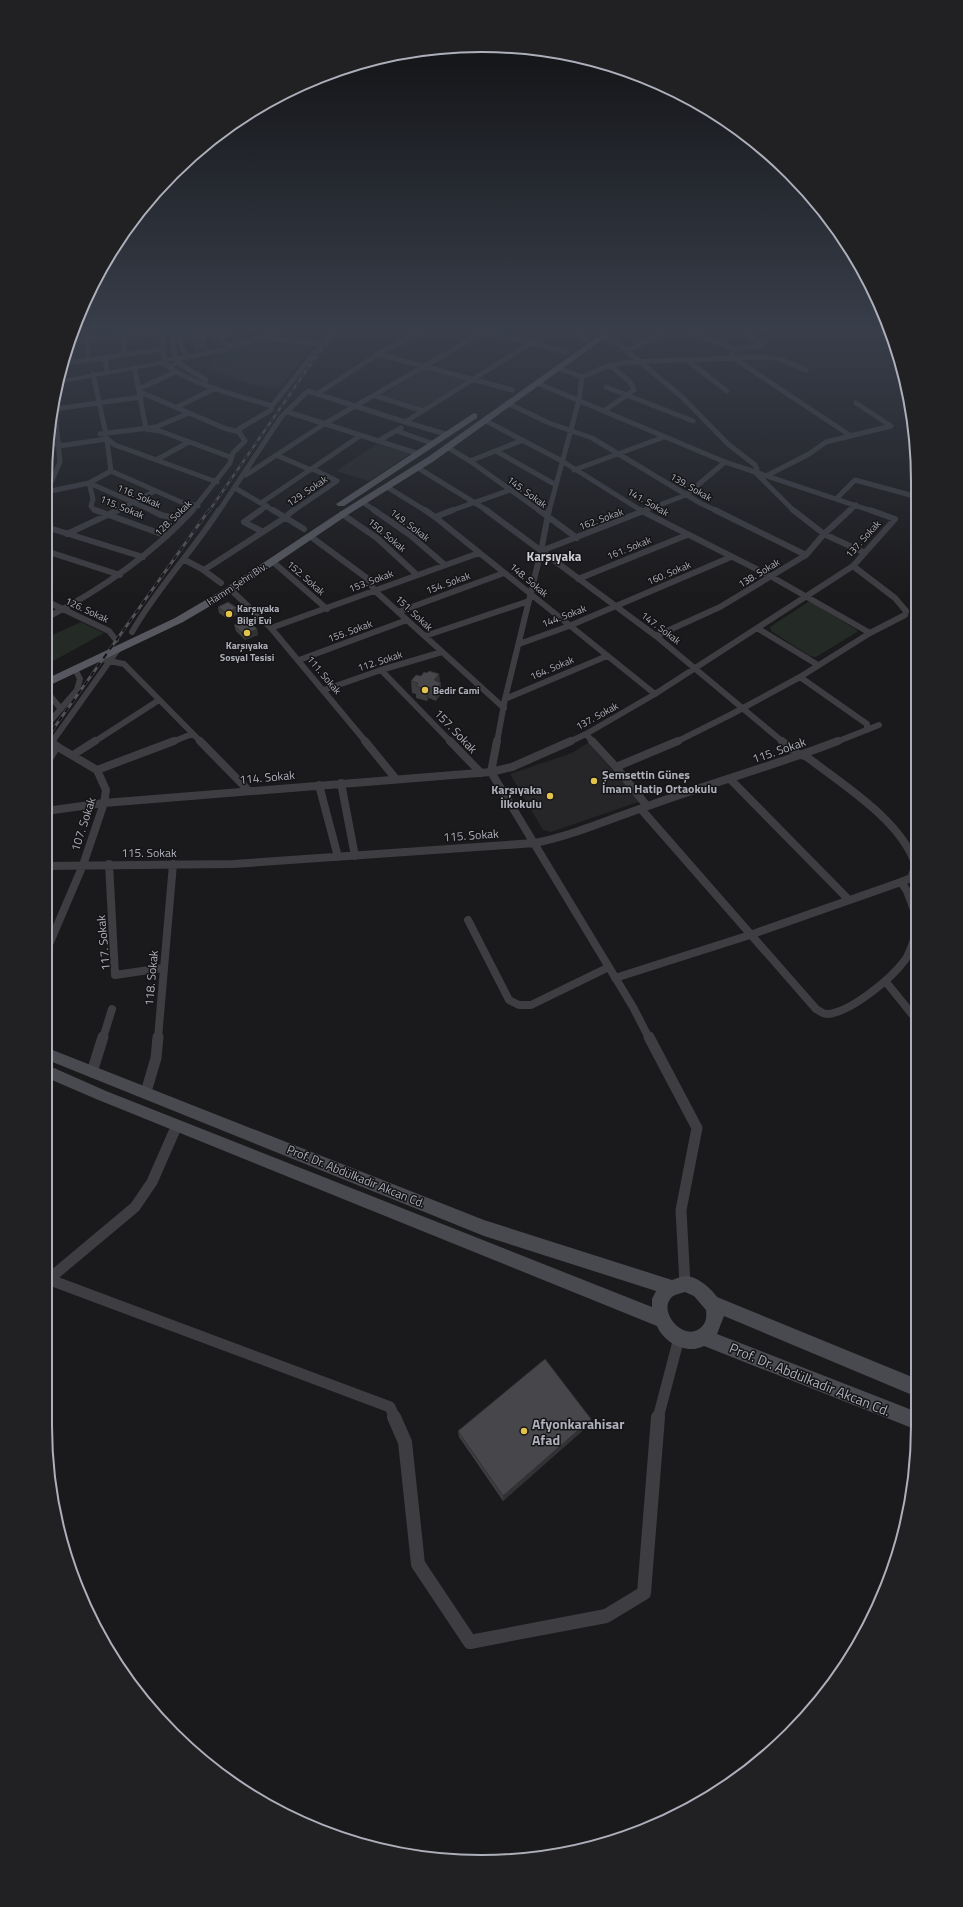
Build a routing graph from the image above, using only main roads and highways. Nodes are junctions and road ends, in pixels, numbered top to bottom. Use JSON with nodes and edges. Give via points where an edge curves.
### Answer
{"nodes":[{"id":1,"x":465,"y":421,"type":"edge"},
{"id":2,"x":483,"y":421,"type":"edge"},
{"id":3,"x":416,"y":453,"type":"junction"},
{"id":4,"x":431,"y":459,"type":"junction"},
{"id":5,"x":404,"y":461,"type":"junction"},
{"id":6,"x":418,"y":468,"type":"junction"},
{"id":7,"x":307,"y":532,"type":"junction"},
{"id":8,"x":226,"y":586,"type":"junction"},
{"id":9,"x":118,"y":644,"type":"junction"},
{"id":10,"x":52,"y":672,"type":"edge"},
{"id":11,"x":52,"y":680,"type":"edge"},
{"id":12,"x":52,"y":1056,"type":"edge"},
{"id":13,"x":52,"y":1073,"type":"edge"},
{"id":14,"x":678,"y":1286,"type":"junction"},
{"id":15,"x":712,"y":1303,"type":"junction"},
{"id":16,"x":661,"y":1319,"type":"junction"},
{"id":17,"x":703,"y":1337,"type":"junction"},
{"id":18,"x":911,"y":1386,"type":"edge"},
{"id":19,"x":911,"y":1419,"type":"edge"}],
"edges":[{"from":1,"to":3,"type":"main road","name":"Hamm Şehri Blv."},
{"from":2,"to":4,"type":"main road","name":"Hamm Şehri Blv."},
{"from":3,"to":4,"type":"main road"},
{"from":3,"to":5,"type":"main road","name":"Hamm Şehri Blv."},
{"from":4,"to":6,"type":"main road","name":"Hamm Şehri Blv."},
{"from":5,"to":6,"type":"main road"},
{"from":5,"to":7,"type":"main road","name":"Hamm Şehri Blv."},
{"from":6,"to":7,"type":"main road","name":"Hamm Şehri Blv."},
{"from":7,"to":8,"type":"main road","name":"Hamm Şehri Blv."},
{"from":7,"to":8,"type":"main road","name":"Hamm Şehri Blv.","via":[[272,561]]},
{"from":8,"to":9,"type":"main road","name":"Hamm Şehri Blv.","via":[[132,632]]},
{"from":8,"to":9,"type":"main road","name":"Hamm Şehri Blv.","via":[[179,620]]},
{"from":9,"to":10,"type":"main road","name":"Hamm Şehri Blv."},
{"from":9,"to":11,"type":"main road","name":"Hamm Şehri Blv.","via":[[92,661]]},
{"from":12,"to":14,"type":"main road","name":"Prof. Dr. Abdülkadir Akcan Cd.","via":[[484,1228]]},
{"from":13,"to":16,"type":"main road","name":"Prof. Dr. Abdülkadir Akcan Cd."},
{"from":14,"to":15,"type":"main road","name":"Prof. Dr. Abdülkadir Akcan Cd.","via":[[701,1290]]},
{"from":14,"to":16,"type":"main road","via":[[664,1293],[660,1301]]},
{"from":15,"to":17,"type":"main road","via":[[715,1310],[713,1326]]},
{"from":15,"to":18,"type":"main road","name":"Prof. Dr. Abdülkadir Akcan Cd."},
{"from":16,"to":17,"type":"main road","name":"Prof. Dr. Abdülkadir Akcan Cd.","via":[[679,1338],[696,1340]]},
{"from":17,"to":19,"type":"main road","name":"Prof. Dr. Abdülkadir Akcan Cd."}]}
